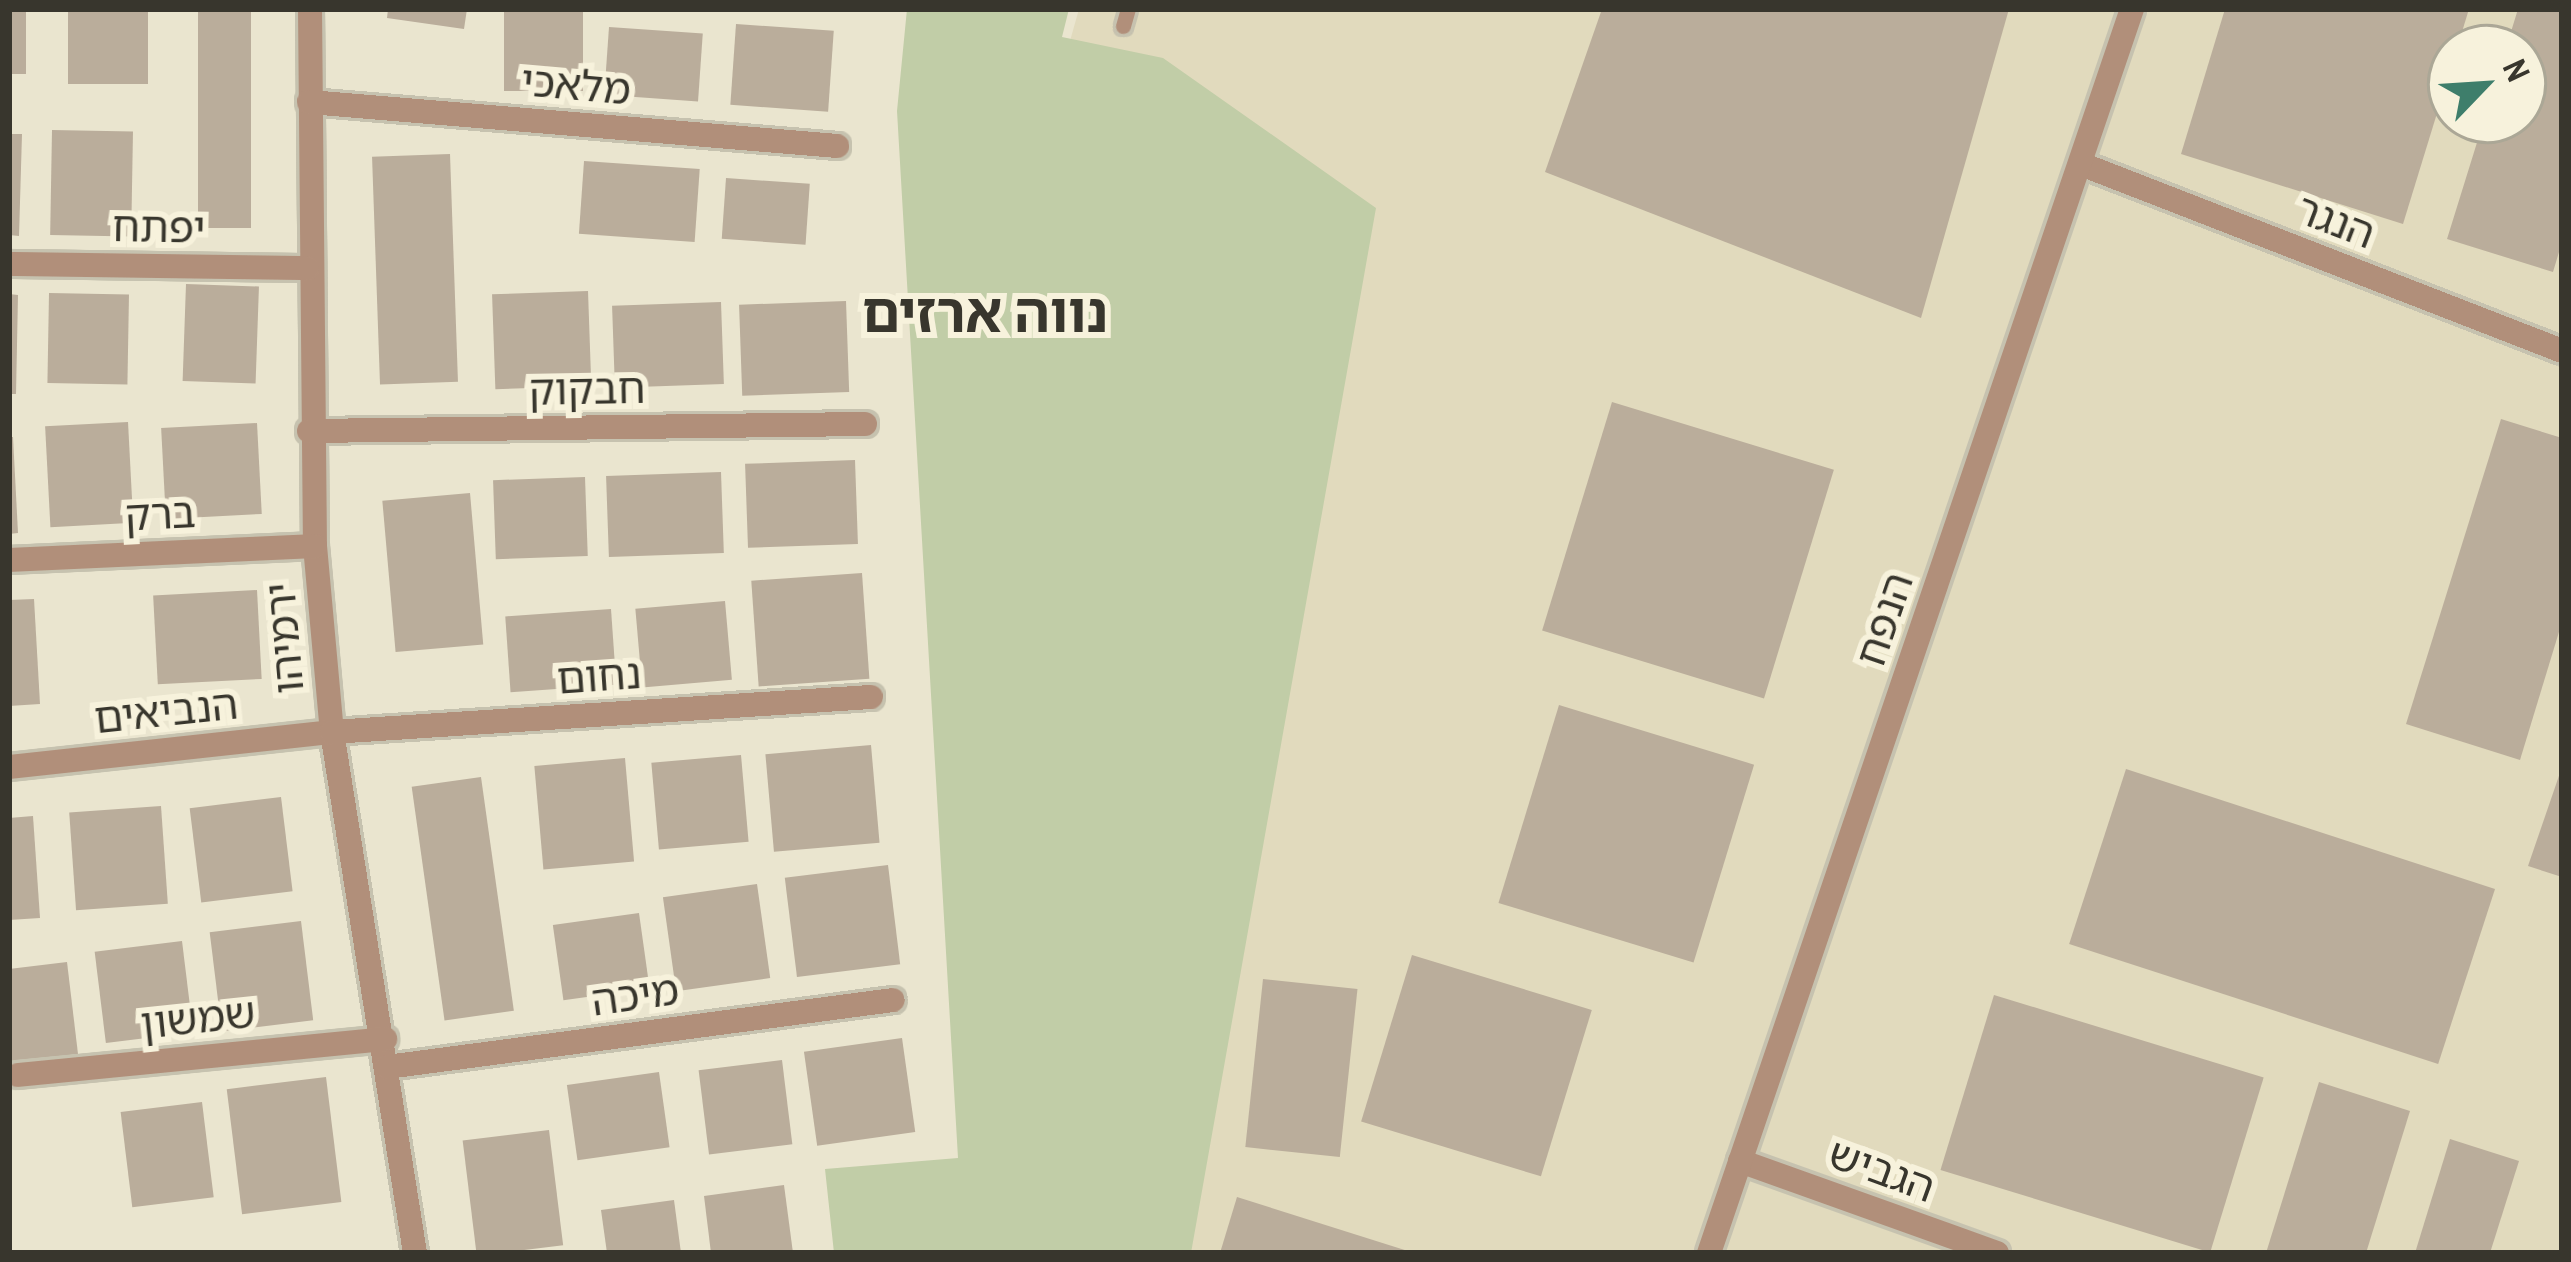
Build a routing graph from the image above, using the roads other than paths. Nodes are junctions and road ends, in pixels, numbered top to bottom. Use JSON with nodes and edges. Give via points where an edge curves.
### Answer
{"nodes":[{"id":1,"x":310,"y":9,"type":"edge"},
{"id":2,"x":1128,"y":9,"type":"edge"},
{"id":3,"x":2132,"y":9,"type":"edge"},
{"id":4,"x":1123,"y":26,"type":"dead end"},
{"id":5,"x":309,"y":102,"type":"junction"},
{"id":6,"x":837,"y":146,"type":"dead end"},
{"id":7,"x":2081,"y":164,"type":"junction"},
{"id":8,"x":9,"y":264,"type":"edge"},
{"id":9,"x":307,"y":268,"type":"junction"},
{"id":10,"x":2562,"y":351,"type":"edge"},
{"id":11,"x":866,"y":424,"type":"dead end"},
{"id":12,"x":309,"y":431,"type":"junction"},
{"id":13,"x":315,"y":546,"type":"junction"},
{"id":14,"x":9,"y":560,"type":"edge"},
{"id":15,"x":871,"y":697,"type":"dead end"},
{"id":16,"x":332,"y":732,"type":"junction"},
{"id":17,"x":9,"y":767,"type":"edge"},
{"id":18,"x":893,"y":1000,"type":"dead end"},
{"id":19,"x":385,"y":1039,"type":"junction"},
{"id":20,"x":387,"y":1067,"type":"junction"},
{"id":21,"x":18,"y":1075,"type":"dead end"},
{"id":22,"x":1740,"y":1161,"type":"junction"},
{"id":23,"x":415,"y":1253,"type":"edge"},
{"id":24,"x":1709,"y":1253,"type":"edge"},
{"id":25,"x":1997,"y":1253,"type":"edge"}],
"edges":[{"from":1,"to":5,"type":"street","name":"ירמיהו"},
{"from":2,"to":4,"type":"lane"},
{"from":3,"to":7,"type":"street","name":"הנפח"},
{"from":5,"to":6,"type":"street","name":"מלאכי"},
{"from":5,"to":9,"type":"street","name":"ירמיהו"},
{"from":7,"to":10,"type":"street","name":"הנגר"},
{"from":7,"to":22,"type":"street","name":"הנפח"},
{"from":8,"to":9,"type":"street","name":"יפתח"},
{"from":9,"to":12,"type":"street","name":"ירמיהו"},
{"from":11,"to":12,"type":"street","name":"חבקוק"},
{"from":12,"to":13,"type":"street","name":"ירמיהו"},
{"from":13,"to":14,"type":"street","name":"ברק"},
{"from":13,"to":16,"type":"street","name":"ירמיהו"},
{"from":15,"to":16,"type":"street","name":"נחום"},
{"from":16,"to":17,"type":"street","name":"הנביאים"},
{"from":16,"to":19,"type":"street","name":"ירמיהו"},
{"from":18,"to":20,"type":"street","name":"מיכה"},
{"from":19,"to":20,"type":"street","name":"ירמיהו"},
{"from":19,"to":21,"type":"street","name":"שמשון"},
{"from":20,"to":23,"type":"street","name":"ירמיהו"},
{"from":22,"to":24,"type":"street","name":"הנפח"},
{"from":22,"to":25,"type":"street","name":"הגביש"}]}
